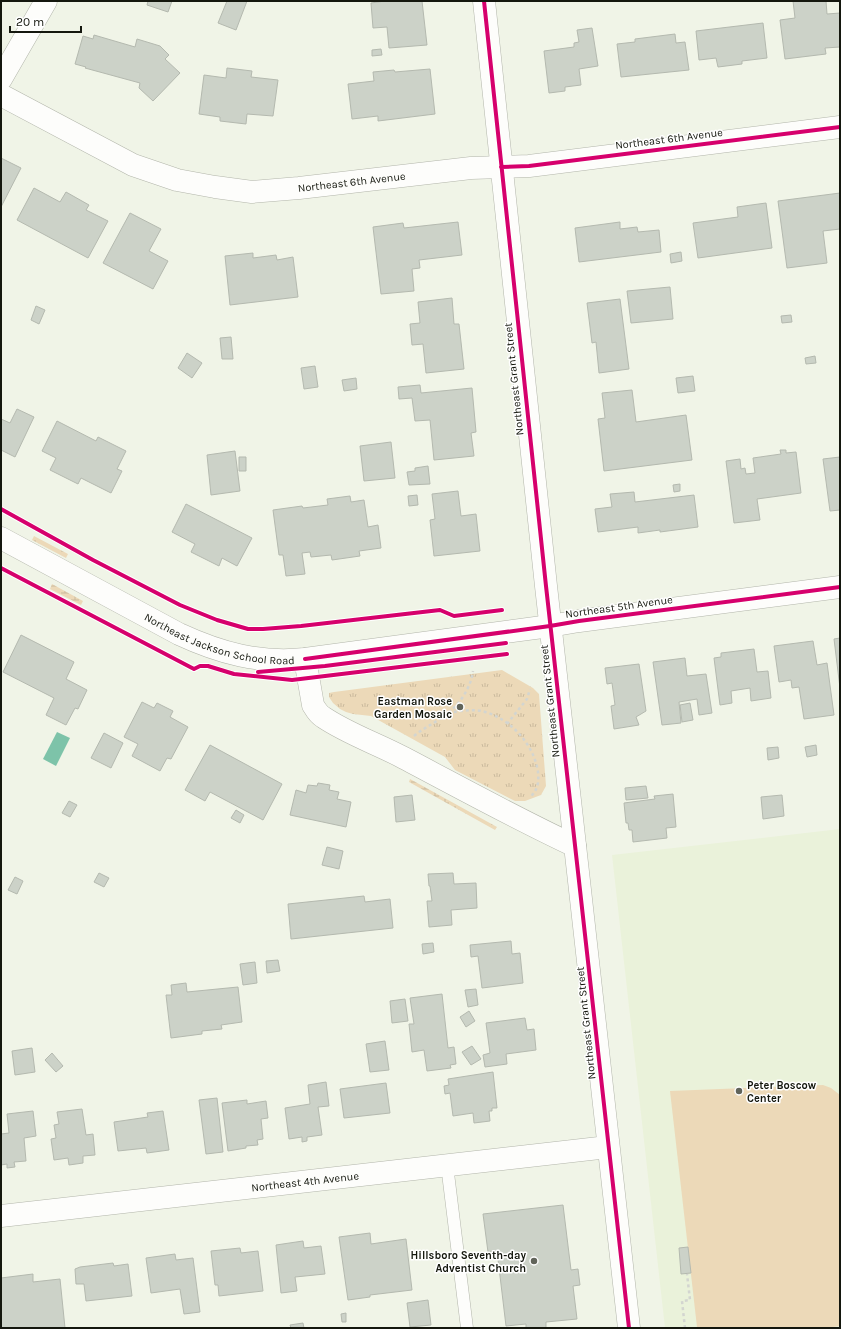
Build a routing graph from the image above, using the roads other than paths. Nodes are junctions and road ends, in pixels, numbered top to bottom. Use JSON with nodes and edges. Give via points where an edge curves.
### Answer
{"nodes":[{"id":1,"x":46,"y":1,"type":"edge"},
{"id":2,"x":484,"y":1,"type":"edge"},
{"id":3,"x":1,"y":79,"type":"edge"},
{"id":4,"x":1,"y":95,"type":"edge"},
{"id":5,"x":840,"y":127,"type":"edge"},
{"id":6,"x":501,"y":167,"type":"junction"},
{"id":7,"x":1,"y":538,"type":"edge"},
{"id":8,"x":840,"y":587,"type":"edge"},
{"id":9,"x":550,"y":626,"type":"junction"},
{"id":10,"x":305,"y":659,"type":"junction"},
{"id":11,"x":575,"y":846,"type":"junction"},
{"id":12,"x":608,"y":1147,"type":"junction"},
{"id":13,"x":447,"y":1165,"type":"junction"},
{"id":14,"x":1,"y":1216,"type":"edge"},
{"id":15,"x":467,"y":1328,"type":"edge"},
{"id":16,"x":629,"y":1328,"type":"edge"}],
"edges":[{"from":1,"to":3,"type":"street"},
{"from":2,"to":6,"type":"street","name":"Northeast Grant Street"},
{"from":4,"to":6,"type":"street","name":"Northeast 6th Avenue","via":[[133,165],[177,180],[215,187],[252,192]]},
{"from":5,"to":6,"type":"street","name":"Northeast 6th Avenue","via":[[529,166]]},
{"from":6,"to":9,"type":"street","name":"Northeast Grant Street"},
{"from":7,"to":10,"type":"street","name":"Northeast Jackson School Road","via":[[195,641],[250,658],[281,661]]},
{"from":8,"to":9,"type":"street","name":"Northeast 5th Avenue"},
{"from":9,"to":10,"type":"street","name":"Northeast 5th Avenue"},
{"from":9,"to":11,"type":"street","name":"Northeast Grant Street"},
{"from":10,"to":11,"type":"street","name":"Northeast Jackson School Road","via":[[313,705],[322,716]]},
{"from":11,"to":12,"type":"street","name":"Northeast Grant Street"},
{"from":12,"to":13,"type":"street","name":"Northeast 4th Avenue"},
{"from":12,"to":16,"type":"street","name":"Northeast Grant Street"},
{"from":13,"to":14,"type":"street","name":"Northeast 4th Avenue"},
{"from":13,"to":15,"type":"lane"}]}
